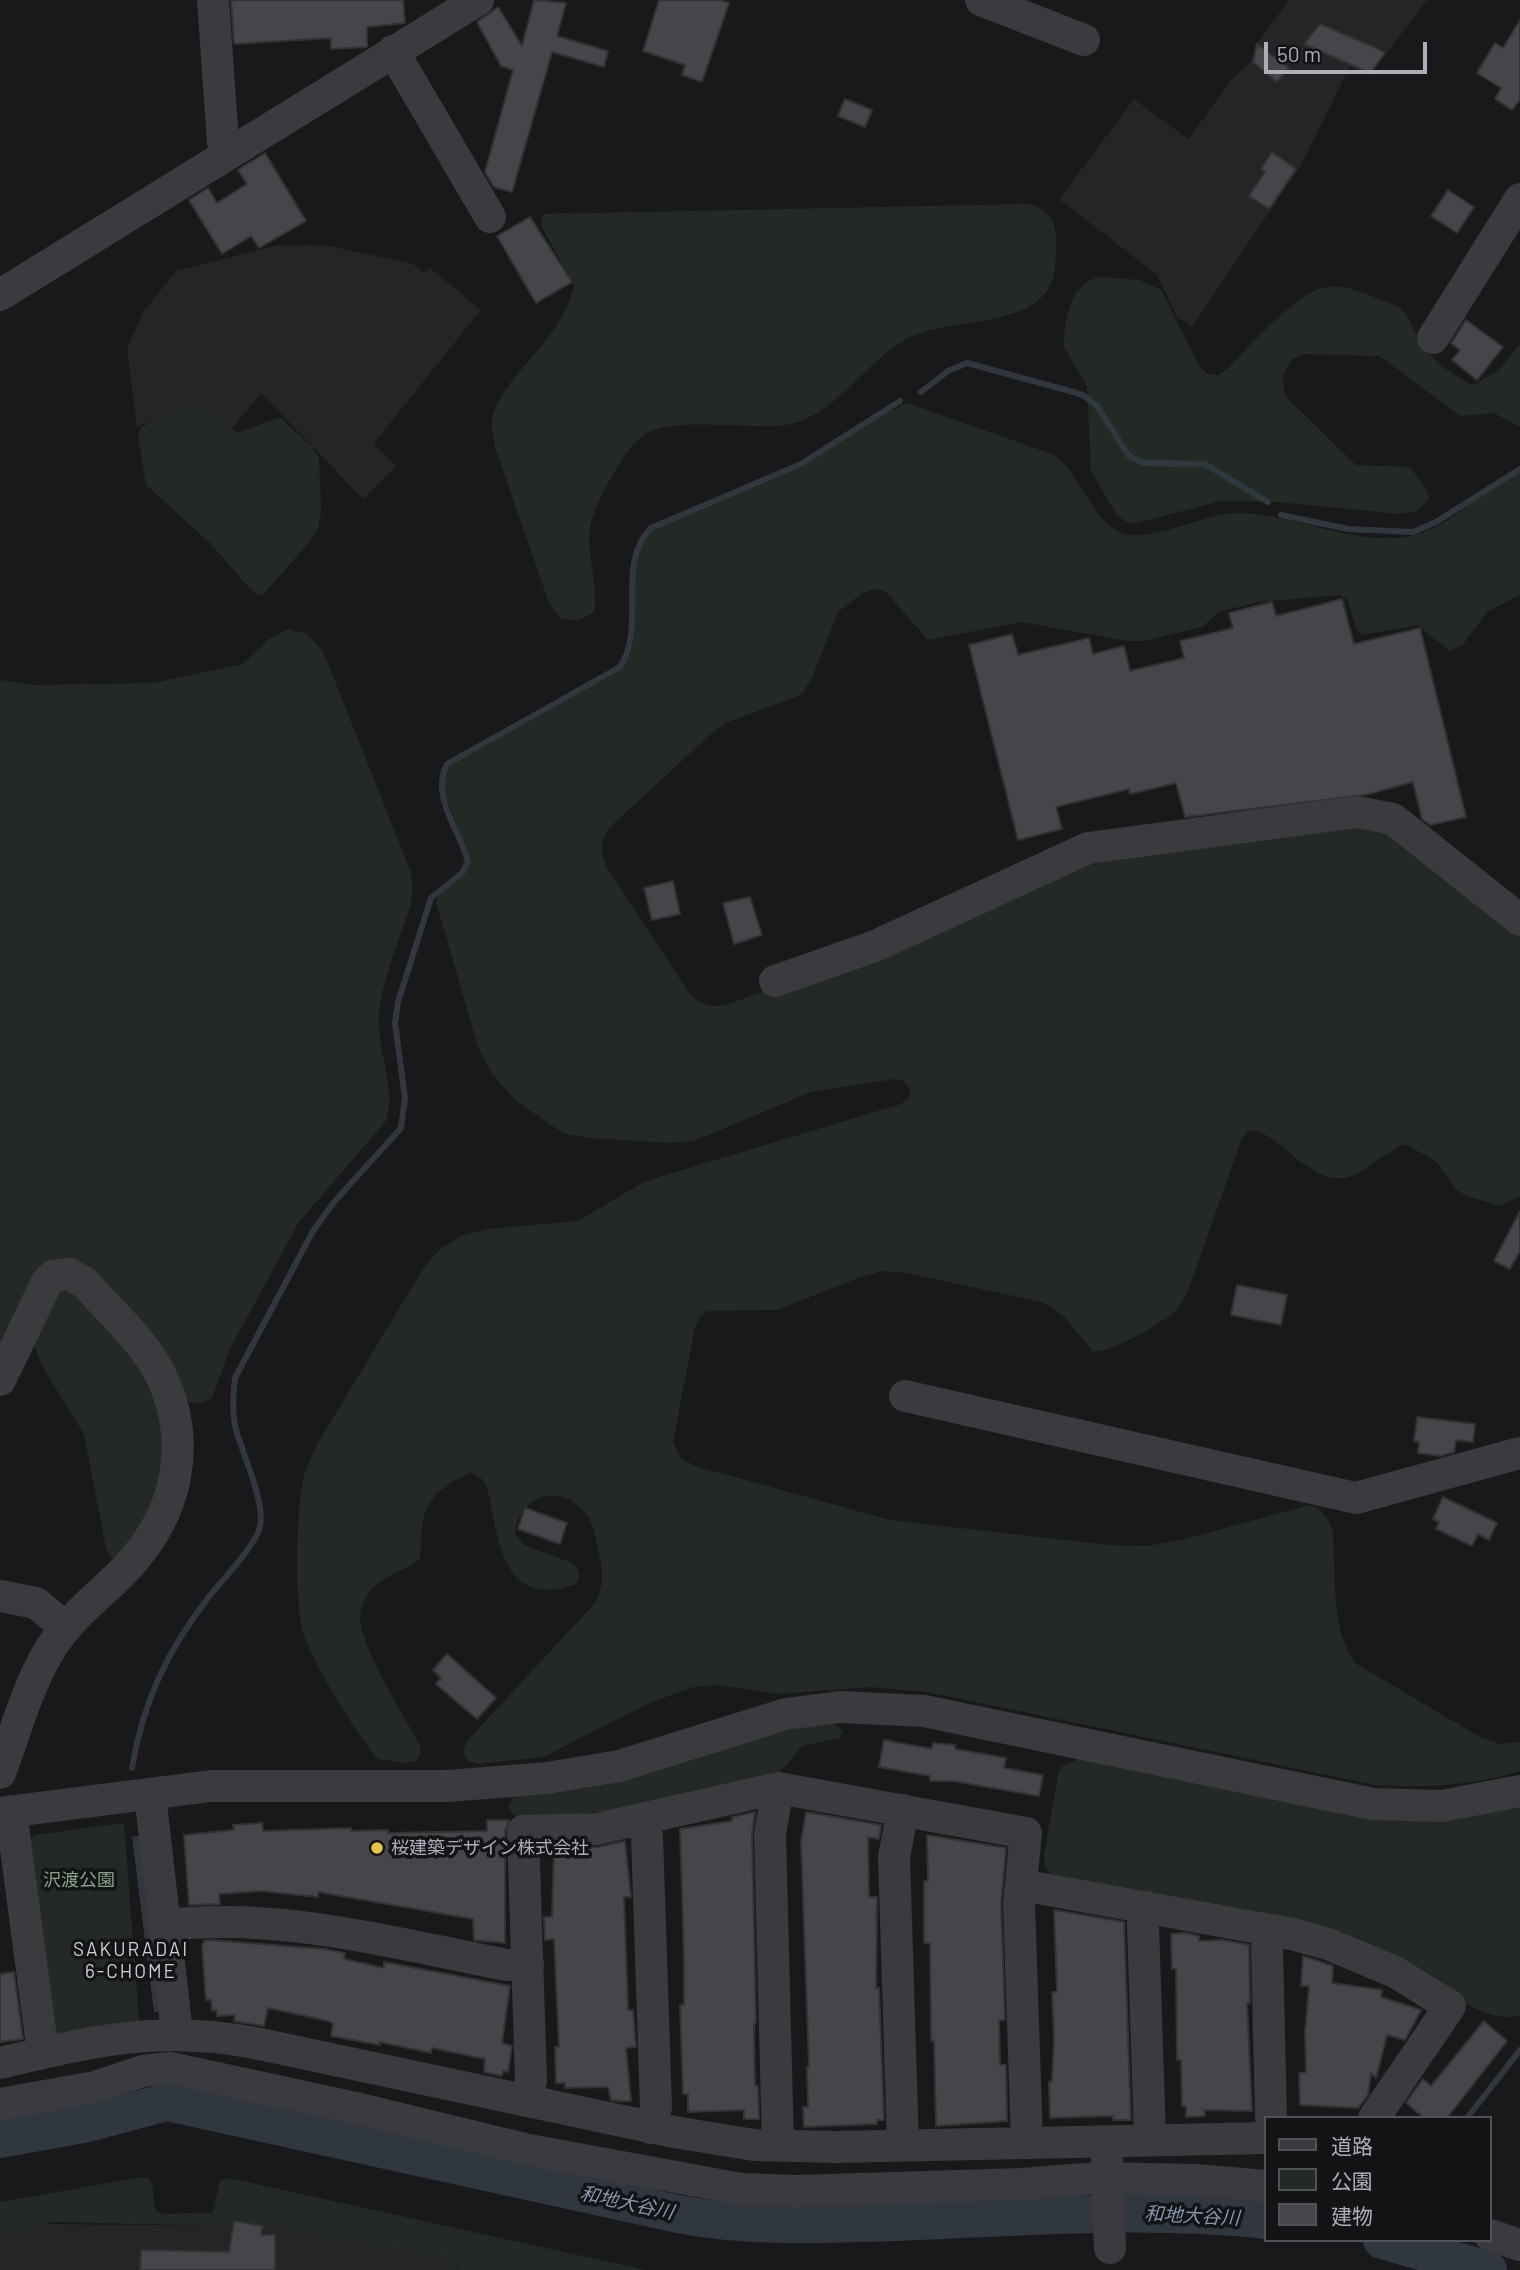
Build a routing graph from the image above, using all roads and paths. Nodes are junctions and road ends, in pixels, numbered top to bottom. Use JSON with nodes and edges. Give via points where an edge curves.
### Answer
{"nodes":[{"id":1,"x":213,"y":0,"type":"edge"},
{"id":2,"x":478,"y":0,"type":"edge"},
{"id":3,"x":982,"y":0,"type":"edge"},
{"id":4,"x":1084,"y":40,"type":"dead end"},
{"id":5,"x":393,"y":51,"type":"junction"},
{"id":6,"x":229,"y":153,"type":"junction"},
{"id":7,"x":1520,"y":199,"type":"edge"},
{"id":8,"x":490,"y":217,"type":"dead end"},
{"id":9,"x":0,"y":295,"type":"edge"},
{"id":10,"x":1433,"y":338,"type":"dead end"},
{"id":11,"x":1520,"y":920,"type":"edge"},
{"id":12,"x":775,"y":981,"type":"dead end"},
{"id":13,"x":0,"y":1380,"type":"edge"},
{"id":14,"x":905,"y":1396,"type":"dead end"},
{"id":15,"x":1520,"y":1453,"type":"edge"},
{"id":16,"x":0,"y":1596,"type":"edge"},
{"id":17,"x":66,"y":1628,"type":"junction"},
{"id":18,"x":0,"y":1773,"type":"edge"},
{"id":19,"x":778,"y":1788,"type":"junction"},
{"id":20,"x":1520,"y":1791,"type":"edge"},
{"id":21,"x":150,"y":1794,"type":"junction"},
{"id":22,"x":902,"y":1810,"type":"junction"},
{"id":23,"x":6,"y":1812,"type":"edge"},
{"id":24,"x":644,"y":1819,"type":"junction"},
{"id":25,"x":1021,"y":1885,"type":"junction"},
{"id":26,"x":1146,"y":1907,"type":"junction"},
{"id":27,"x":166,"y":1925,"type":"junction"},
{"id":28,"x":1270,"y":1930,"type":"junction"},
{"id":29,"x":14,"y":1946,"type":"edge"},
{"id":30,"x":528,"y":1965,"type":"junction"},
{"id":31,"x":177,"y":2033,"type":"junction"},
{"id":32,"x":43,"y":2053,"type":"junction"},
{"id":33,"x":0,"y":2063,"type":"edge"},
{"id":34,"x":527,"y":2101,"type":"junction"},
{"id":35,"x":0,"y":2104,"type":"edge"},
{"id":36,"x":1271,"y":2116,"type":"edge"},
{"id":37,"x":1375,"y":2116,"type":"edge"},
{"id":38,"x":651,"y":2128,"type":"junction"},
{"id":39,"x":1150,"y":2138,"type":"junction"},
{"id":40,"x":1264,"y":2138,"type":"edge"},
{"id":41,"x":1106,"y":2140,"type":"junction"},
{"id":42,"x":1027,"y":2142,"type":"junction"},
{"id":43,"x":903,"y":2145,"type":"junction"},
{"id":44,"x":778,"y":2146,"type":"junction"},
{"id":45,"x":1107,"y":2182,"type":"junction"},
{"id":46,"x":1264,"y":2186,"type":"edge"},
{"id":47,"x":1492,"y":2236,"type":"edge"},
{"id":48,"x":1520,"y":2245,"type":"edge"},
{"id":49,"x":1110,"y":2246,"type":"dead end"}],
"edges":[{"from":1,"to":6,"type":"street","via":[[223,143]]},
{"from":2,"to":5,"type":"street"},
{"from":3,"to":4,"type":"street"},
{"from":5,"to":6,"type":"street"},
{"from":5,"to":8,"type":"street"},
{"from":6,"to":9,"type":"street"},
{"from":7,"to":10,"type":"street"},
{"from":11,"to":12,"type":"street","via":[[1394,820],[1357,812],[1076,851],[875,946]]},
{"from":13,"to":17,"type":"street","via":[[47,1282],[53,1276],[70,1274],[85,1283],[153,1361],[176,1418],[176,1479],[153,1536]]},
{"from":14,"to":15,"type":"street","via":[[1356,1497]]},
{"from":16,"to":17,"type":"street","via":[[36,1603]]},
{"from":17,"to":18,"type":"street","via":[[42,1665]]},
{"from":19,"to":22,"type":"street"},
{"from":19,"to":24,"type":"street"},
{"from":19,"to":44,"type":"street","via":[[770,1834]]},
{"from":20,"to":21,"type":"street","via":[[1442,1806],[1373,1804],[924,1711],[869,1706],[786,1714],[642,1760],[571,1776],[448,1786],[241,1785]]},
{"from":21,"to":23,"type":"street"},
{"from":21,"to":27,"type":"street"},
{"from":22,"to":25,"type":"street","via":[[1026,1833]]},
{"from":22,"to":43,"type":"street","via":[[894,1857]]},
{"from":23,"to":29,"type":"street"},
{"from":24,"to":30,"type":"street","via":[[597,1829],[523,1831]]},
{"from":24,"to":38,"type":"street","via":[[656,2107]]},
{"from":25,"to":26,"type":"street"},
{"from":25,"to":42,"type":"street"},
{"from":26,"to":28,"type":"street"},
{"from":26,"to":39,"type":"street"},
{"from":27,"to":30,"type":"street","via":[[219,1921],[291,1924],[507,1965]]},
{"from":27,"to":31,"type":"street"},
{"from":28,"to":36,"type":"street"},
{"from":28,"to":37,"type":"street","via":[[1362,1956],[1450,2006]]},
{"from":29,"to":32,"type":"street"},
{"from":30,"to":34,"type":"street","via":[[531,2080]]},
{"from":31,"to":32,"type":"street","via":[[108,2038]]},
{"from":31,"to":34,"type":"street","via":[[255,2043]]},
{"from":32,"to":33,"type":"street"},
{"from":34,"to":38,"type":"street"},
{"from":35,"to":45,"type":"street","via":[[170,2068],[529,2150],[731,2188],[797,2191]]},
{"from":38,"to":44,"type":"street"},
{"from":39,"to":40,"type":"street"},
{"from":39,"to":41,"type":"street"},
{"from":41,"to":42,"type":"street"},
{"from":41,"to":45,"type":"street"},
{"from":42,"to":43,"type":"street"},
{"from":43,"to":44,"type":"street"},
{"from":45,"to":46,"type":"street","via":[[1196,2180]]},
{"from":45,"to":49,"type":"street"},
{"from":47,"to":48,"type":"street"}]}
